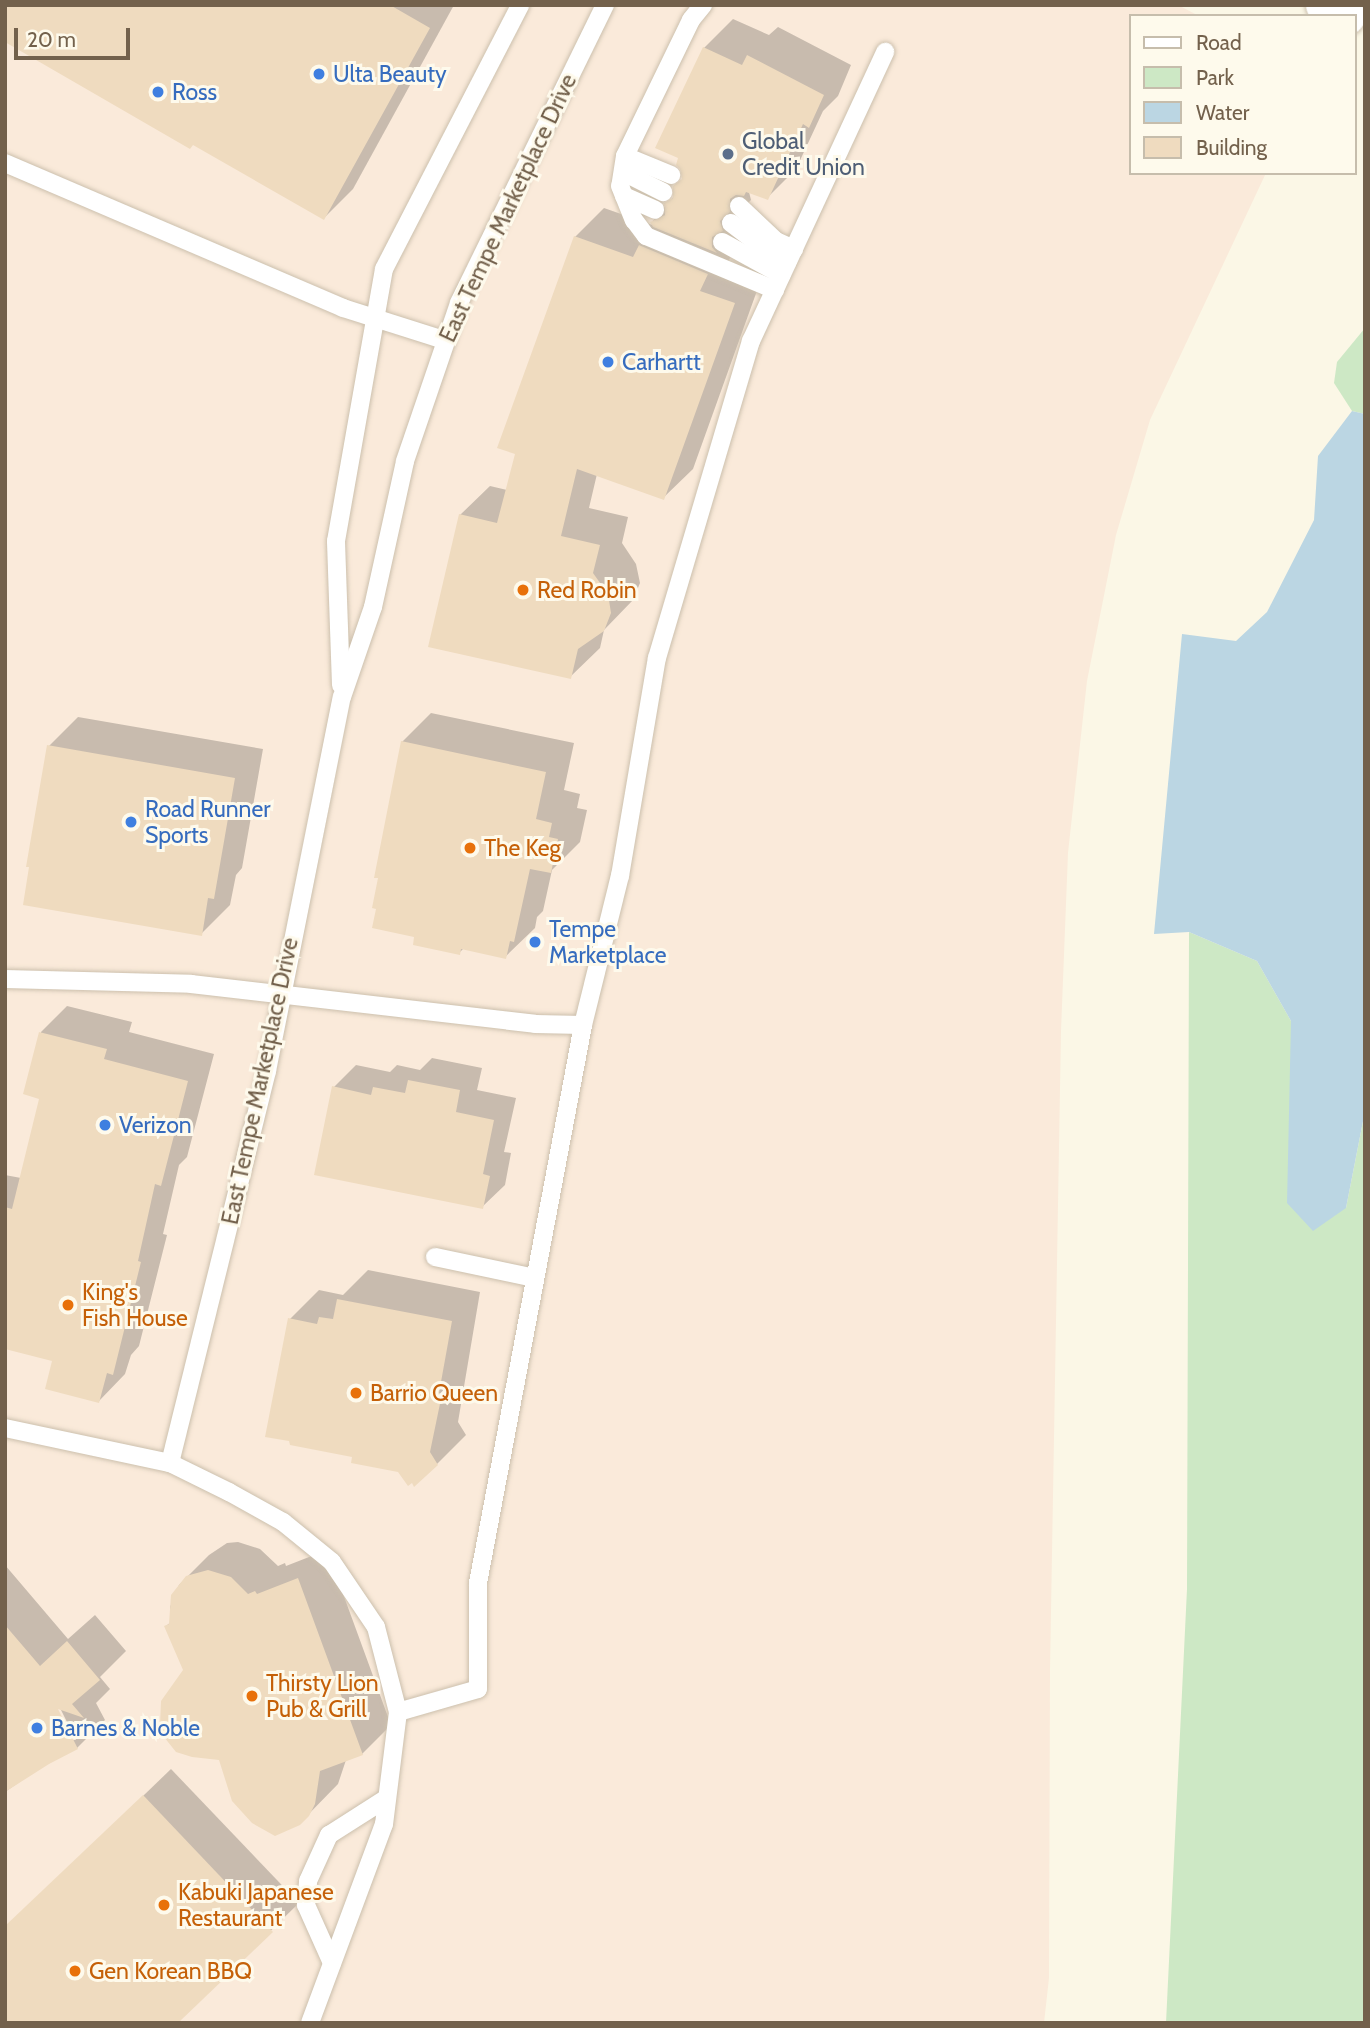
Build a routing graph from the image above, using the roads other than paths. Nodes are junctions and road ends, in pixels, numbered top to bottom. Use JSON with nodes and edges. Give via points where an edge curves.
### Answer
{"nodes":[{"id":1,"x":606,"y":5,"type":"edge"},
{"id":2,"x":703,"y":5,"type":"edge"},
{"id":3,"x":1325,"y":5,"type":"edge"},
{"id":4,"x":517,"y":6,"type":"edge"},
{"id":5,"x":1342,"y":14,"type":"edge"},
{"id":6,"x":885,"y":52,"type":"dead end"},
{"id":7,"x":5,"y":163,"type":"edge"},
{"id":8,"x":624,"y":164,"type":"junction"},
{"id":9,"x":671,"y":175,"type":"dead end"},
{"id":10,"x":663,"y":192,"type":"dead end"},
{"id":11,"x":624,"y":196,"type":"junction"},
{"id":12,"x":739,"y":206,"type":"dead end"},
{"id":13,"x":655,"y":210,"type":"dead end"},
{"id":14,"x":731,"y":223,"type":"dead end"},
{"id":15,"x":722,"y":242,"type":"dead end"},
{"id":16,"x":785,"y":269,"type":"junction"},
{"id":17,"x":375,"y":320,"type":"junction"},
{"id":18,"x":444,"y":340,"type":"junction"},
{"id":19,"x":342,"y":697,"type":"junction"},
{"id":20,"x":5,"y":979,"type":"edge"},
{"id":21,"x":281,"y":994,"type":"junction"},
{"id":22,"x":583,"y":1025,"type":"junction"},
{"id":23,"x":435,"y":1257,"type":"dead end"},
{"id":24,"x":535,"y":1278,"type":"junction"},
{"id":25,"x":5,"y":1428,"type":"edge"},
{"id":26,"x":170,"y":1464,"type":"junction"},
{"id":27,"x":398,"y":1712,"type":"junction"},
{"id":28,"x":387,"y":1798,"type":"junction"},
{"id":29,"x":332,"y":1963,"type":"junction"},
{"id":30,"x":310,"y":2023,"type":"edge"}],
"edges":[{"from":1,"to":18,"type":"lane","name":"East Tempe Marketplace Drive"},
{"from":2,"to":8,"type":"lane","via":[[691,20]]},
{"from":3,"to":5,"type":"main road"},
{"from":4,"to":17,"type":"lane","name":"East Tempe Marketplace Drive","via":[[384,269]]},
{"from":6,"to":16,"type":"lane"},
{"from":7,"to":17,"type":"lane"},
{"from":8,"to":9,"type":"lane"},
{"from":8,"to":10,"type":"lane"},
{"from":8,"to":11,"type":"lane","via":[[620,186]]},
{"from":11,"to":13,"type":"lane"},
{"from":11,"to":16,"type":"lane","via":[[646,236]]},
{"from":12,"to":16,"type":"lane","via":[[776,241]]},
{"from":14,"to":16,"type":"lane"},
{"from":15,"to":16,"type":"lane"},
{"from":16,"to":22,"type":"lane","via":[[751,341],[657,657],[620,876]]},
{"from":17,"to":18,"type":"lane"},
{"from":17,"to":19,"type":"lane","name":"East Tempe Marketplace Drive","via":[[336,541]]},
{"from":18,"to":19,"type":"lane","name":"East Tempe Marketplace Drive","via":[[405,461],[373,607]]},
{"from":19,"to":21,"type":"lane","name":"East Tempe Marketplace Drive"},
{"from":20,"to":21,"type":"lane","via":[[191,984]]},
{"from":21,"to":22,"type":"lane","via":[[535,1024]]},
{"from":21,"to":26,"type":"lane","name":"East Tempe Marketplace Drive","via":[[267,1071]]},
{"from":22,"to":24,"type":"lane"},
{"from":23,"to":24,"type":"lane"},
{"from":24,"to":27,"type":"lane","via":[[478,1583],[478,1689]]},
{"from":25,"to":26,"type":"lane"},
{"from":26,"to":27,"type":"lane","via":[[283,1522],[332,1562],[376,1627]]},
{"from":27,"to":28,"type":"lane"},
{"from":28,"to":29,"type":"lane","via":[[384,1824]]},
{"from":28,"to":29,"type":"lane","via":[[329,1835],[308,1881],[306,1905]]},
{"from":29,"to":30,"type":"lane"}]}
